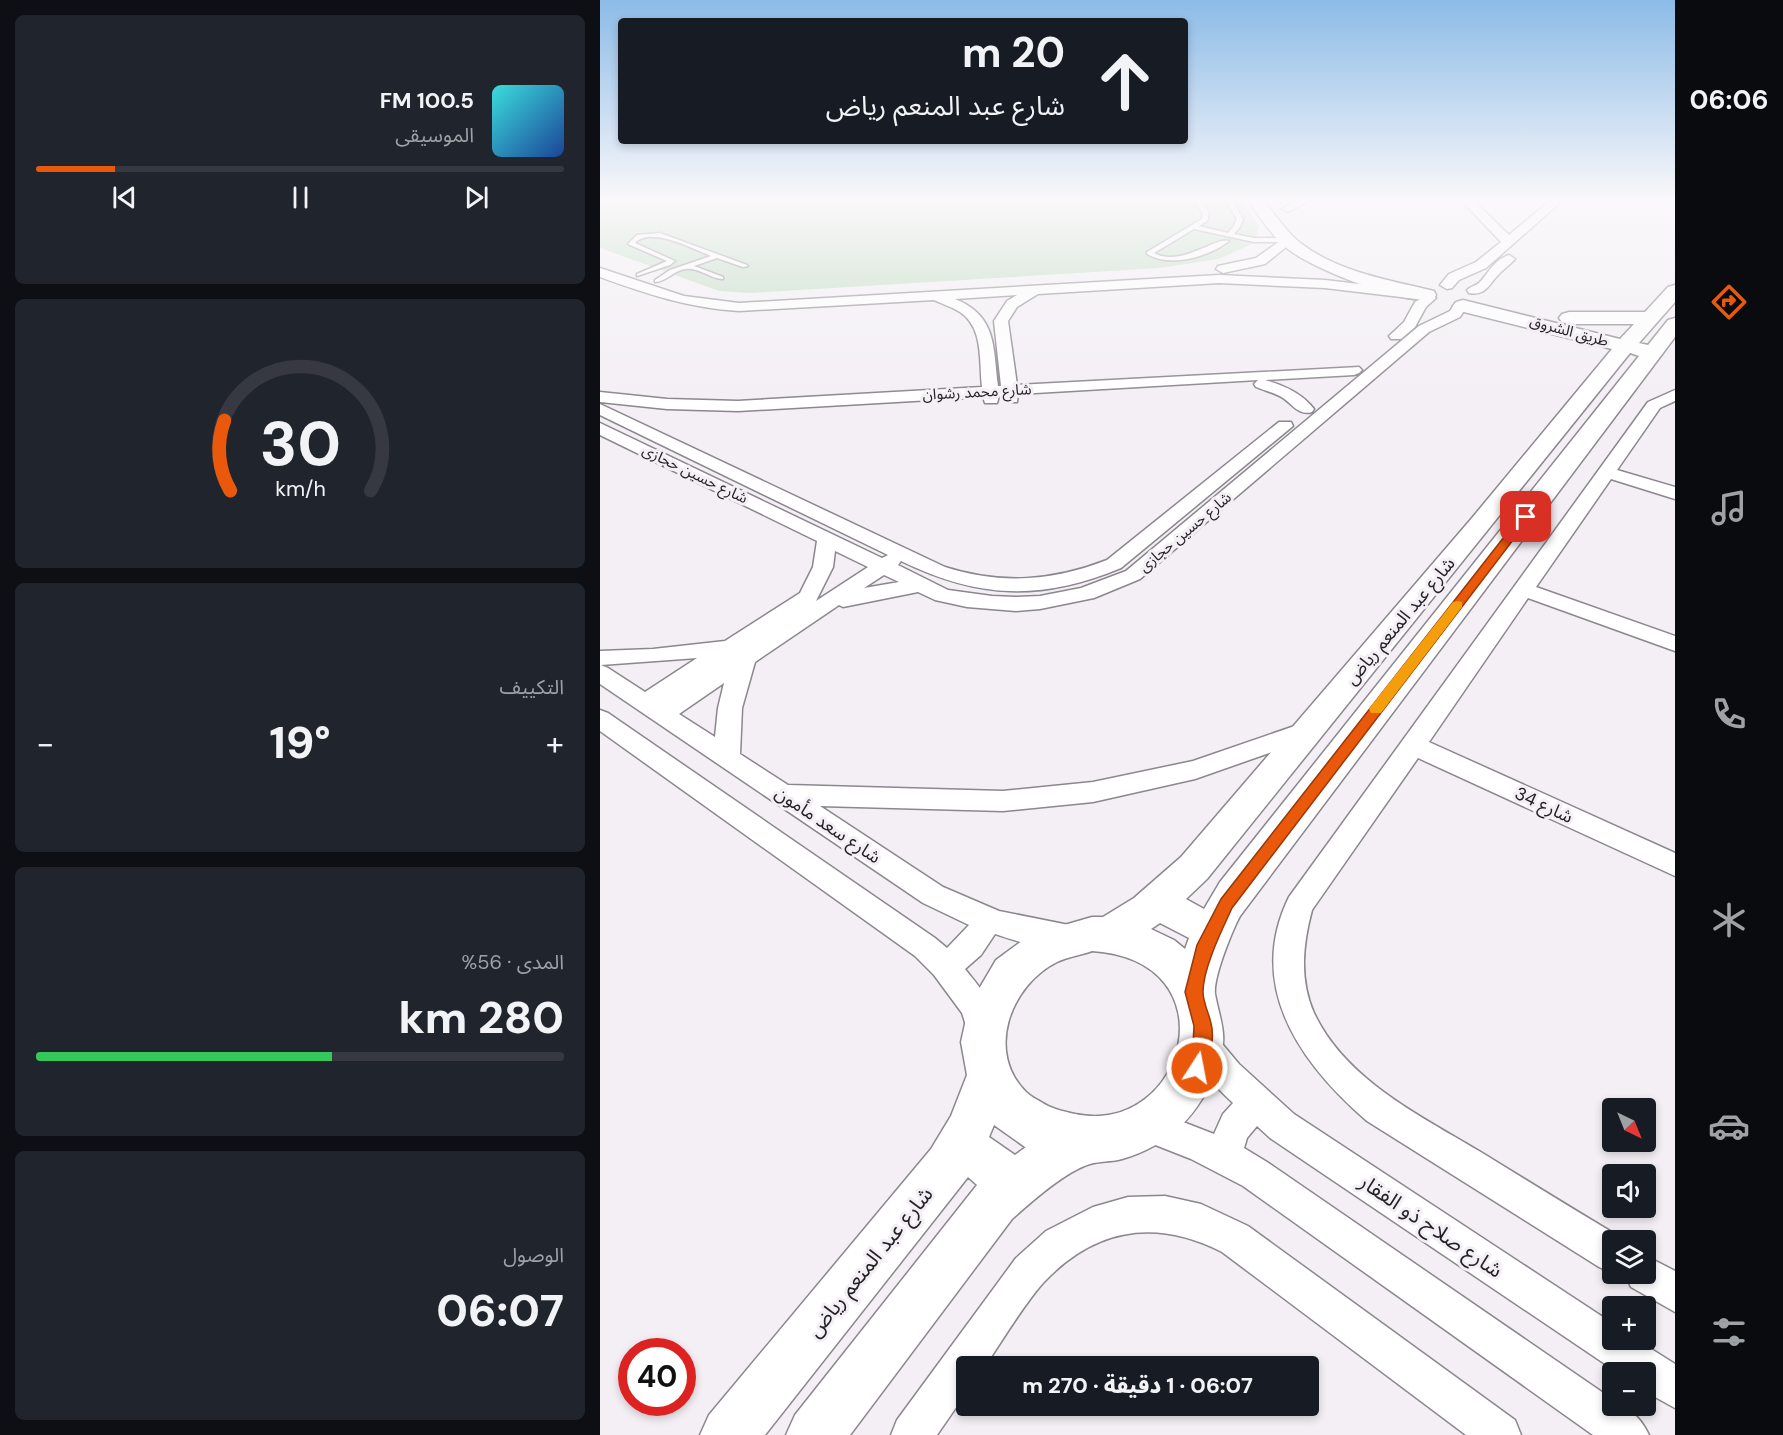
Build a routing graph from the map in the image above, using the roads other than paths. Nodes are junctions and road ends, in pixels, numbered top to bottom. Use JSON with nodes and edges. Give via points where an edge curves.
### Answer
{"nodes":[{"id":1,"x":618,"y":266,"type":"edge"},
{"id":2,"x":662,"y":266,"type":"edge"},
{"id":3,"x":688,"y":266,"type":"joint"},
{"id":4,"x":1249,"y":266,"type":"edge"},
{"id":5,"x":1331,"y":266,"type":"edge"},
{"id":6,"x":1367,"y":266,"type":"edge"},
{"id":7,"x":1479,"y":266,"type":"edge"},
{"id":8,"x":1499,"y":266,"type":"edge"},
{"id":9,"x":600,"y":272,"type":"edge"},
{"id":10,"x":639,"y":274,"type":"junction"},
{"id":11,"x":1230,"y":274,"type":"junction"},
{"id":12,"x":721,"y":278,"type":"dead end"},
{"id":13,"x":657,"y":281,"type":"junction"},
{"id":14,"x":1033,"y":291,"type":"junction"},
{"id":15,"x":1388,"y":291,"type":"junction"},
{"id":16,"x":1675,"y":291,"type":"edge"},
{"id":17,"x":935,"y":292,"type":"junction"},
{"id":18,"x":1434,"y":292,"type":"junction"},
{"id":19,"x":1468,"y":299,"type":"junction"},
{"id":20,"x":1410,"y":324,"type":"junction"},
{"id":21,"x":1656,"y":340,"type":"edge"},
{"id":22,"x":1006,"y":368,"type":"junction"},
{"id":23,"x":988,"y":370,"type":"junction"},
{"id":24,"x":1351,"y":377,"type":"junction"},
{"id":25,"x":1262,"y":384,"type":"junction"},
{"id":26,"x":1044,"y":388,"type":"junction"},
{"id":27,"x":955,"y":393,"type":"junction"},
{"id":28,"x":1010,"y":394,"type":"junction"},
{"id":29,"x":1675,"y":394,"type":"edge"},
{"id":30,"x":991,"y":395,"type":"junction"},
{"id":31,"x":600,"y":397,"type":"edge"},
{"id":32,"x":600,"y":409,"type":"edge"},
{"id":33,"x":1306,"y":409,"type":"junction"},
{"id":34,"x":687,"y":419,"type":"dead end"},
{"id":35,"x":600,"y":428,"type":"edge"},
{"id":36,"x":1606,"y":472,"type":"junction"},
{"id":37,"x":1675,"y":493,"type":"edge"},
{"id":38,"x":1481,"y":524,"type":"junction"},
{"id":39,"x":1512,"y":535,"type":"junction"},
{"id":40,"x":827,"y":539,"type":"junction"},
{"id":41,"x":884,"y":556,"type":"junction"},
{"id":42,"x":920,"y":585,"type":"junction"},
{"id":43,"x":1523,"y":589,"type":"junction"},
{"id":44,"x":815,"y":602,"type":"junction"},
{"id":45,"x":1675,"y":644,"type":"edge"},
{"id":46,"x":738,"y":653,"type":"junction"},
{"id":47,"x":600,"y":658,"type":"edge"},
{"id":48,"x":600,"y":673,"type":"edge"},
{"id":49,"x":654,"y":708,"type":"junction"},
{"id":50,"x":600,"y":719,"type":"edge"},
{"id":51,"x":1309,"y":730,"type":"junction"},
{"id":52,"x":1413,"y":745,"type":"junction"},
{"id":53,"x":728,"y":759,"type":"junction"},
{"id":54,"x":784,"y":795,"type":"junction"},
{"id":55,"x":1675,"y":865,"type":"edge"},
{"id":56,"x":1161,"y":900,"type":"junction"},
{"id":57,"x":987,"y":920,"type":"junction"},
{"id":58,"x":1213,"y":927,"type":"junction"},
{"id":59,"x":1091,"y":936,"type":"junction"},
{"id":60,"x":945,"y":966,"type":"junction"},
{"id":61,"x":1194,"y":992,"type":"junction"},
{"id":62,"x":1203,"y":1044,"type":"junction"},
{"id":63,"x":986,"y":1055,"type":"junction"},
{"id":64,"x":1257,"y":1104,"type":"junction"},
{"id":65,"x":1148,"y":1125,"type":"junction"},
{"id":66,"x":1089,"y":1140,"type":"junction"},
{"id":67,"x":958,"y":1149,"type":"junction"},
{"id":68,"x":1225,"y":1155,"type":"junction"},
{"id":69,"x":1009,"y":1189,"type":"junction"},
{"id":70,"x":1602,"y":1248,"type":"edge"},
{"id":71,"x":1656,"y":1281,"type":"edge"},
{"id":72,"x":1675,"y":1293,"type":"edge"},
{"id":73,"x":1675,"y":1388,"type":"edge"},
{"id":74,"x":729,"y":1435,"type":"edge"},
{"id":75,"x":815,"y":1435,"type":"edge"},
{"id":76,"x":912,"y":1435,"type":"edge"},
{"id":77,"x":1500,"y":1435,"type":"edge"},
{"id":78,"x":1628,"y":1435,"type":"edge"}],
"edges":[{"from":1,"to":10,"type":"street"},
{"from":2,"to":10,"type":"lane"},
{"from":3,"to":12,"type":"lane"},
{"from":3,"to":13,"type":"lane"},
{"from":4,"to":11,"type":"street"},
{"from":5,"to":18,"type":"street","via":[[1404,290]]},
{"from":6,"to":18,"type":"street"},
{"from":7,"to":18,"type":"street","via":[[1454,277]]},
{"from":8,"to":19,"type":"street","name":"شارع حسين حجازى"},
{"from":9,"to":17,"type":"street","via":[[672,299],[720,306],[778,307]]},
{"from":10,"to":13,"type":"street"},
{"from":11,"to":14,"type":"street"},
{"from":11,"to":15,"type":"street"},
{"from":11,"to":17,"type":"street"},
{"from":13,"to":17,"type":"street","via":[[699,295],[744,299]]},
{"from":14,"to":17,"type":"street"},
{"from":14,"to":22,"type":"street","via":[[1012,304],[1001,321]]},
{"from":15,"to":18,"type":"street"},
{"from":15,"to":20,"type":"street","via":[[1405,310]]},
{"from":16,"to":21,"type":"street","name":"شارع عبد المنعم رياض"},
{"from":17,"to":23,"type":"street","via":[[981,322]]},
{"from":18,"to":19,"type":"street"},
{"from":18,"to":20,"type":"street","name":"شارع حسين حجازى","via":[[1420,305]]},
{"from":19,"to":21,"type":"street","name":"طريق الشروق"},
{"from":19,"to":21,"type":"street","name":"طريق الشروق"},
{"from":19,"to":24,"type":"street","name":"شارع حسين حجازى","via":[[1455,314],[1424,329]]},
{"from":20,"to":24,"type":"street","name":"شارع حسين حجازى"},
{"from":21,"to":38,"type":"street","name":"شارع عبد المنعم رياض"},
{"from":21,"to":39,"type":"street","name":"شارع عبد المنعم رياض"},
{"from":22,"to":26,"type":"street"},
{"from":22,"to":28,"type":"street"},
{"from":23,"to":27,"type":"street"},
{"from":23,"to":30,"type":"street"},
{"from":24,"to":25,"type":"street","name":"شارع محمد رشوان"},
{"from":24,"to":26,"type":"street","name":"شارع محمد رشوان"},
{"from":24,"to":33,"type":"street","name":"شارع حسين حجازى"},
{"from":24,"to":42,"type":"street","name":"شارع حسين حجازى","via":[[1151,562],[1111,586],[1057,602],[1017,605],[969,601]]},
{"from":25,"to":28,"type":"street","name":"شارع محمد رشوان"},
{"from":25,"to":33,"type":"street","via":[[1288,394]]},
{"from":26,"to":28,"type":"street","name":"شارع محمد رشوان"},
{"from":27,"to":30,"type":"street","name":"شارع محمد رشوان"},
{"from":27,"to":31,"type":"street","name":"شارع محمد رشوان","via":[[729,406]]},
{"from":28,"to":30,"type":"street","name":"شارع محمد رشوان"},
{"from":29,"to":36,"type":"street","via":[[1653,405]]},
{"from":30,"to":34,"type":"street","name":"شارع محمد رشوان"},
{"from":32,"to":41,"type":"street","name":"شارع حسين حجازى","via":[[664,432]]},
{"from":33,"to":41,"type":"street","name":"شارع حسين حجازى","via":[[1132,552],[1092,574],[1040,586],[985,585]]},
{"from":35,"to":40,"type":"street","name":"شارع حسين حجازى"},
{"from":36,"to":37,"type":"street"},
{"from":36,"to":43,"type":"street"},
{"from":38,"to":39,"type":"street"},
{"from":38,"to":51,"type":"street","name":"شارع عبد المنعم رياض"},
{"from":39,"to":58,"type":"street","name":"شارع عبد المنعم رياض","via":[[1234,893]]},
{"from":40,"to":41,"type":"street","name":"شارع حسين حجازى"},
{"from":40,"to":44,"type":"street"},
{"from":41,"to":42,"type":"street","name":"شارع حسين حجازى"},
{"from":41,"to":44,"type":"street"},
{"from":42,"to":44,"type":"street"},
{"from":43,"to":45,"type":"street"},
{"from":43,"to":52,"type":"street"},
{"from":44,"to":46,"type":"street"},
{"from":46,"to":47,"type":"street"},
{"from":46,"to":49,"type":"street"},
{"from":46,"to":53,"type":"street","via":[[728,708]]},
{"from":48,"to":49,"type":"street","name":"شارع سعد مأمون"},
{"from":49,"to":53,"type":"street","name":"شارع سعد مأمون"},
{"from":50,"to":60,"type":"street","via":[[903,930]]},
{"from":51,"to":54,"type":"street","via":[[1195,770],[1093,792],[1003,801]]},
{"from":51,"to":56,"type":"street","name":"شارع عبد المنعم رياض","via":[[1194,868]]},
{"from":52,"to":55,"type":"street","name":"شارع 34"},
{"from":52,"to":70,"type":"street","via":[[1299,906],[1291,926],[1287,971],[1301,1020],[1332,1068],[1378,1109]]},
{"from":53,"to":54,"type":"street","name":"شارع سعد مأمون"},
{"from":54,"to":57,"type":"street","name":"شارع سعد مأمون","via":[[933,895]]},
{"from":56,"to":58,"type":"street","via":[[1178,916]]},
{"from":56,"to":59,"type":"street","name":"شارع عبد المنعم رياض"},
{"from":57,"to":59,"type":"street","name":"شارع سعد مأمون","via":[[1044,934]]},
{"from":57,"to":60,"type":"street","via":[[976,941]]},
{"from":58,"to":61,"type":"street","name":"شارع عبد المنعم رياض"},
{"from":59,"to":61,"type":"street","via":[[1130,939],[1150,947],[1183,974]]},
{"from":59,"to":63,"type":"street","via":[[1052,943],[1030,954],[1012,970],[988,1010]]},
{"from":60,"to":63,"type":"street","via":[[976,1007]]},
{"from":61,"to":62,"type":"street","via":[[1203,1026]]},
{"from":62,"to":64,"type":"street","name":"شارع صلاح ذو الفقار"},
{"from":62,"to":65,"type":"street","via":[[1197,1068],[1185,1090]]},
{"from":63,"to":66,"type":"street","via":[[1001,1097],[1024,1119],[1063,1137]]},
{"from":63,"to":67,"type":"street","name":"شارع عبد المنعم رياض","via":[[977,1113]]},
{"from":64,"to":68,"type":"street","via":[[1234,1125]]},
{"from":64,"to":73,"type":"street","name":"شارع صلاح ذو الفقار","via":[[1311,1146]]},
{"from":65,"to":66,"type":"street","via":[[1129,1133]]},
{"from":65,"to":68,"type":"street"},
{"from":66,"to":69,"type":"street","via":[[1047,1160]]},
{"from":67,"to":69,"type":"street","via":[[983,1158],[1003,1177]]},
{"from":67,"to":74,"type":"street","name":"شارع عبد المنعم رياض","via":[[936,1182]]},
{"from":68,"to":78,"type":"street"},
{"from":69,"to":75,"type":"street","via":[[983,1217]]},
{"from":71,"to":72,"type":"street"},
{"from":76,"to":77,"type":"street","via":[[1029,1271],[1059,1244],[1093,1225],[1128,1215],[1165,1214],[1201,1222],[1235,1239]]}]}
